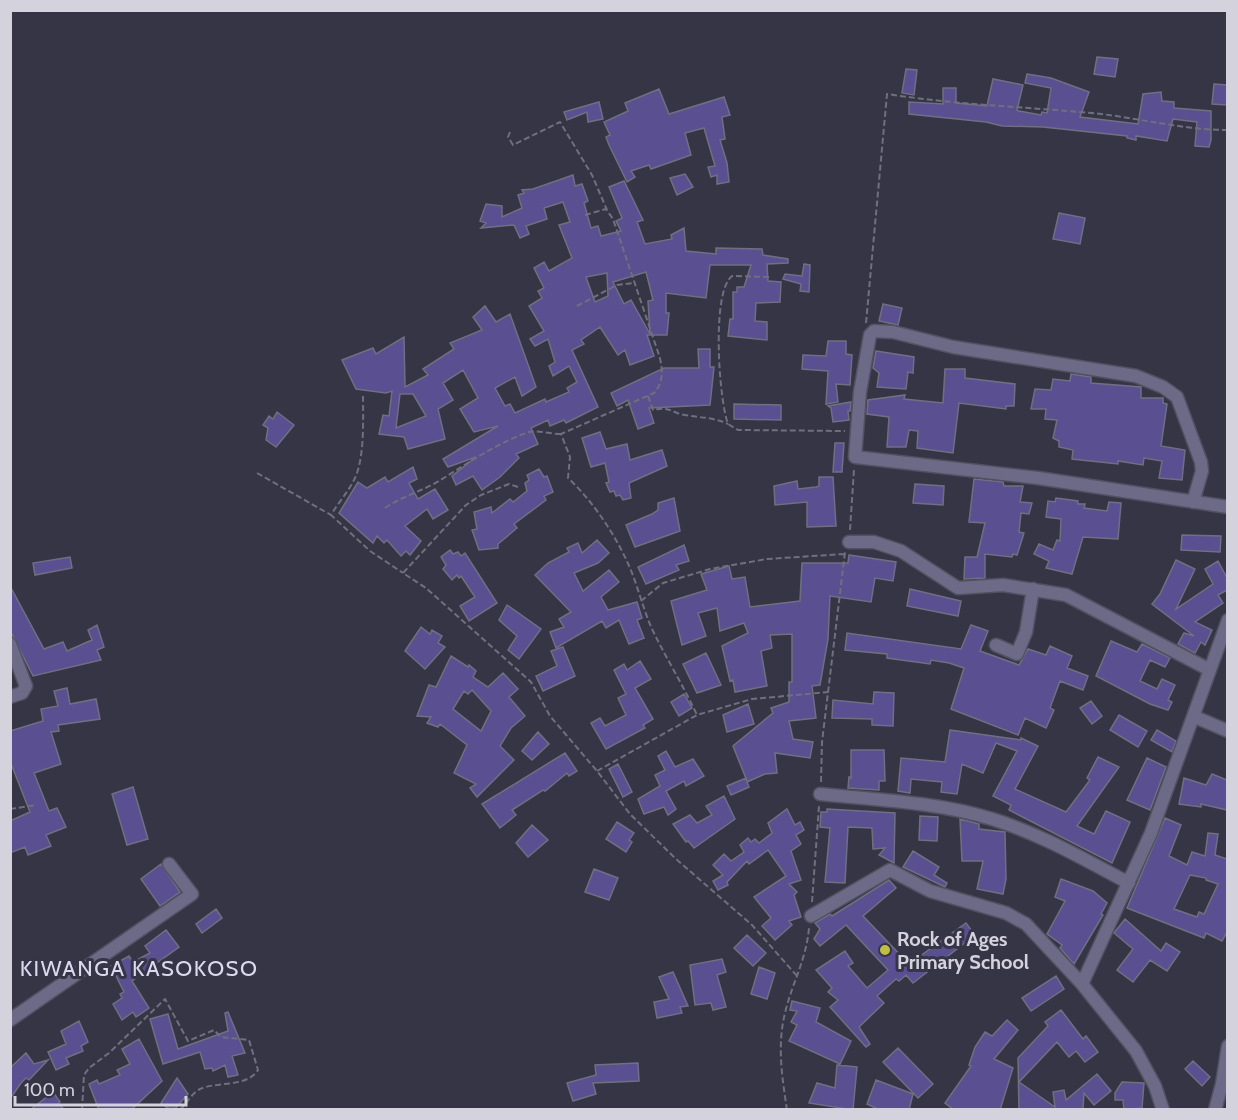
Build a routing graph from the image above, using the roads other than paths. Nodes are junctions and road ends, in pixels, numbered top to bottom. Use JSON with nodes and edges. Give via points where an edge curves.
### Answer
{"nodes":[{"id":1,"x":1193,"y":502,"type":"junction"},
{"id":2,"x":1227,"y":507,"type":"edge"},
{"id":3,"x":847,"y":548,"type":"road end"},
{"id":4,"x":1033,"y":589,"type":"junction"},
{"id":5,"x":1227,"y":620,"type":"edge"},
{"id":6,"x":10,"y":644,"type":"edge"},
{"id":7,"x":996,"y":645,"type":"dead end"},
{"id":8,"x":1210,"y":670,"type":"junction"},
{"id":9,"x":10,"y":697,"type":"edge"},
{"id":10,"x":1195,"y":717,"type":"junction"},
{"id":11,"x":1227,"y":731,"type":"edge"},
{"id":12,"x":820,"y":794,"type":"dead end"},
{"id":13,"x":169,"y":864,"type":"dead end"},
{"id":14,"x":1129,"y":883,"type":"junction"},
{"id":15,"x":811,"y":916,"type":"dead end"},
{"id":16,"x":1082,"y":984,"type":"junction"},
{"id":17,"x":10,"y":1020,"type":"edge"},
{"id":18,"x":1227,"y":1046,"type":"edge"},
{"id":19,"x":1163,"y":1110,"type":"edge"},
{"id":20,"x":1215,"y":1110,"type":"edge"}],
"edges":[{"from":1,"to":1,"type":"street","via":[[1038,478],[855,457],[870,335],[874,331],[893,332],[952,347],[1136,376],[1163,387],[1177,397],[1202,462]]},
{"from":1,"to":2,"type":"street"},
{"from":3,"to":4,"type":"street","via":[[874,542],[901,551],[958,588],[984,584]]},
{"from":4,"to":7,"type":"street","via":[[1026,632],[1017,654]]},
{"from":4,"to":8,"type":"street","via":[[1083,602]]},
{"from":5,"to":8,"type":"street"},
{"from":6,"to":9,"type":"street","via":[[26,686],[22,693]]},
{"from":8,"to":10,"type":"street"},
{"from":10,"to":11,"type":"street"},
{"from":10,"to":14,"type":"street"},
{"from":12,"to":14,"type":"street","via":[[945,808],[992,819],[1032,833]]},
{"from":13,"to":17,"type":"street","via":[[192,894]]},
{"from":14,"to":16,"type":"street"},
{"from":15,"to":16,"type":"street","via":[[890,870],[930,891],[1006,913],[1026,924]]},
{"from":16,"to":19,"type":"street","via":[[1136,1051]]},
{"from":18,"to":20,"type":"street"}]}
